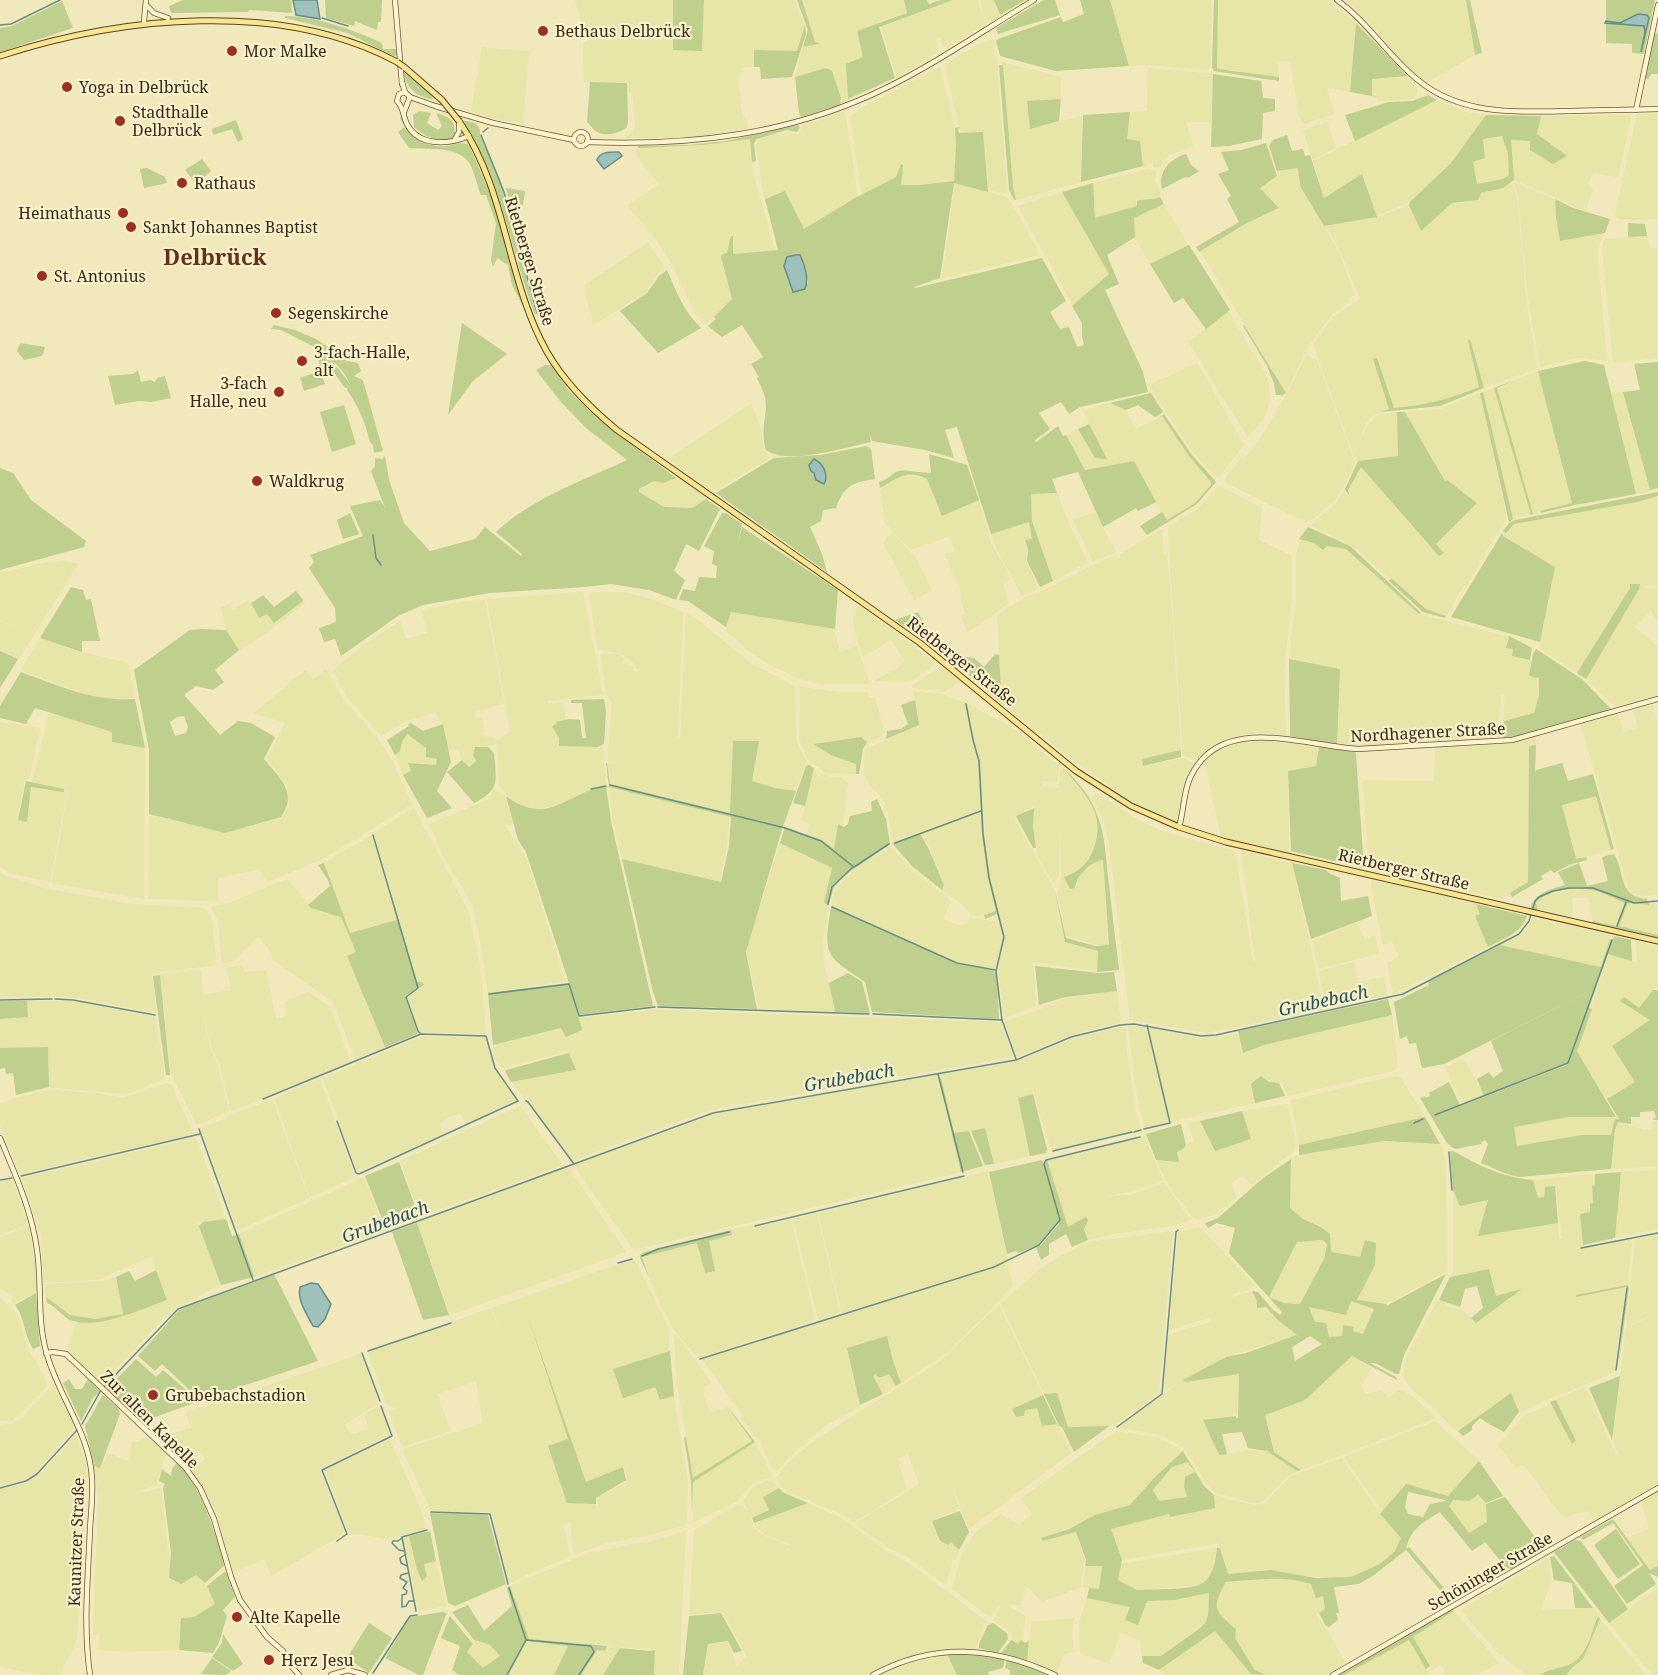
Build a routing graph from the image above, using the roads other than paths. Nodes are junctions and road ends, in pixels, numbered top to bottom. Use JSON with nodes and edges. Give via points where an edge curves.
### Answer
{"nodes":[{"id":1,"x":395,"y":0,"type":"edge"},
{"id":2,"x":1034,"y":0,"type":"edge"},
{"id":3,"x":1337,"y":0,"type":"edge"},
{"id":4,"x":146,"y":2,"type":"edge"},
{"id":5,"x":1658,"y":5,"type":"edge"},
{"id":6,"x":168,"y":18,"type":"junction"},
{"id":7,"x":144,"y":21,"type":"junction"},
{"id":8,"x":0,"y":56,"type":"edge"},
{"id":9,"x":403,"y":92,"type":"junction"},
{"id":10,"x":407,"y":102,"type":"junction"},
{"id":11,"x":1658,"y":109,"type":"edge"},
{"id":12,"x":1636,"y":110,"type":"junction"},
{"id":13,"x":459,"y":121,"type":"junction"},
{"id":14,"x":468,"y":134,"type":"junction"},
{"id":15,"x":575,"y":138,"type":"junction"},
{"id":16,"x":453,"y":140,"type":"junction"},
{"id":17,"x":587,"y":140,"type":"junction"},
{"id":18,"x":951,"y":652,"type":"dead end"},
{"id":19,"x":952,"y":669,"type":"junction"},
{"id":20,"x":1658,"y":699,"type":"edge"},
{"id":21,"x":1179,"y":827,"type":"junction"},
{"id":22,"x":1658,"y":940,"type":"edge"},
{"id":23,"x":0,"y":1138,"type":"edge"},
{"id":24,"x":46,"y":1353,"type":"junction"},
{"id":25,"x":1658,"y":1488,"type":"edge"},
{"id":26,"x":90,"y":1675,"type":"edge"},
{"id":27,"x":299,"y":1675,"type":"edge"},
{"id":28,"x":331,"y":1675,"type":"edge"},
{"id":29,"x":365,"y":1675,"type":"edge"},
{"id":30,"x":873,"y":1675,"type":"edge"},
{"id":31,"x":1055,"y":1675,"type":"edge"},
{"id":32,"x":1333,"y":1675,"type":"edge"}],
"edges":[{"from":1,"to":9,"type":"main road"},
{"from":2,"to":17,"type":"main road","via":[[907,77],[864,98],[782,126],[668,142]]},
{"from":3,"to":12,"type":"main road","via":[[1418,81],[1455,102],[1490,110]]},
{"from":4,"to":6,"type":"main road","via":[[154,13]]},
{"from":4,"to":7,"type":"main road"},
{"from":5,"to":12,"type":"main road"},
{"from":6,"to":7,"type":"main road","name":"Rietberger Straße"},
{"from":6,"to":13,"type":"main road","name":"Rietberger Straße","bridge":true,"via":[[235,16],[301,24],[354,39],[398,62],[442,100]]},
{"from":7,"to":8,"type":"main road","name":"Rietberger Straße"},
{"from":9,"to":10,"type":"main road"},
{"from":9,"to":10,"type":"main road","via":[[397,98]]},
{"from":10,"to":15,"type":"main road"},
{"from":10,"to":16,"type":"main road","via":[[404,115],[409,128],[421,138],[437,143]]},
{"from":11,"to":12,"type":"main road"},
{"from":13,"to":14,"type":"main road","name":"Rietberger Straße"},
{"from":13,"to":16,"type":"main road"},
{"from":14,"to":16,"type":"main road"},
{"from":14,"to":19,"type":"main road","name":"Rietberger Straße","via":[[493,188],[541,339],[572,388],[617,430]]},
{"from":15,"to":17,"type":"main road","via":[[581,132]]},
{"from":15,"to":17,"type":"main road","via":[[580,146]]},
{"from":18,"to":19,"type":"main road"},
{"from":19,"to":21,"type":"main road","name":"Rietberger Straße","via":[[1092,782],[1131,806]]},
{"from":20,"to":21,"type":"main road","name":"Nordhagener Straße","via":[[1512,740],[1358,749],[1283,739],[1238,739],[1207,755],[1195,770],[1187,786]]},
{"from":21,"to":22,"type":"main road","name":"Rietberger Straße","via":[[1226,842]]},
{"from":23,"to":24,"type":"main road","name":"Kaunitzer Straße","via":[[35,1236]]},
{"from":24,"to":26,"type":"main road","name":"Kaunitzer Straße","via":[[82,1433],[90,1461],[92,1498],[85,1623]]},
{"from":24,"to":27,"type":"main road","name":"Zur alten Kapelle","via":[[66,1354],[171,1452],[200,1488],[240,1600]]},
{"from":25,"to":32,"type":"main road","name":"Schöninger Straße"},
{"from":28,"to":29,"type":"main road","via":[[348,1670]]},
{"from":30,"to":31,"type":"main road","via":[[913,1658],[958,1651],[1006,1657]]}]}
